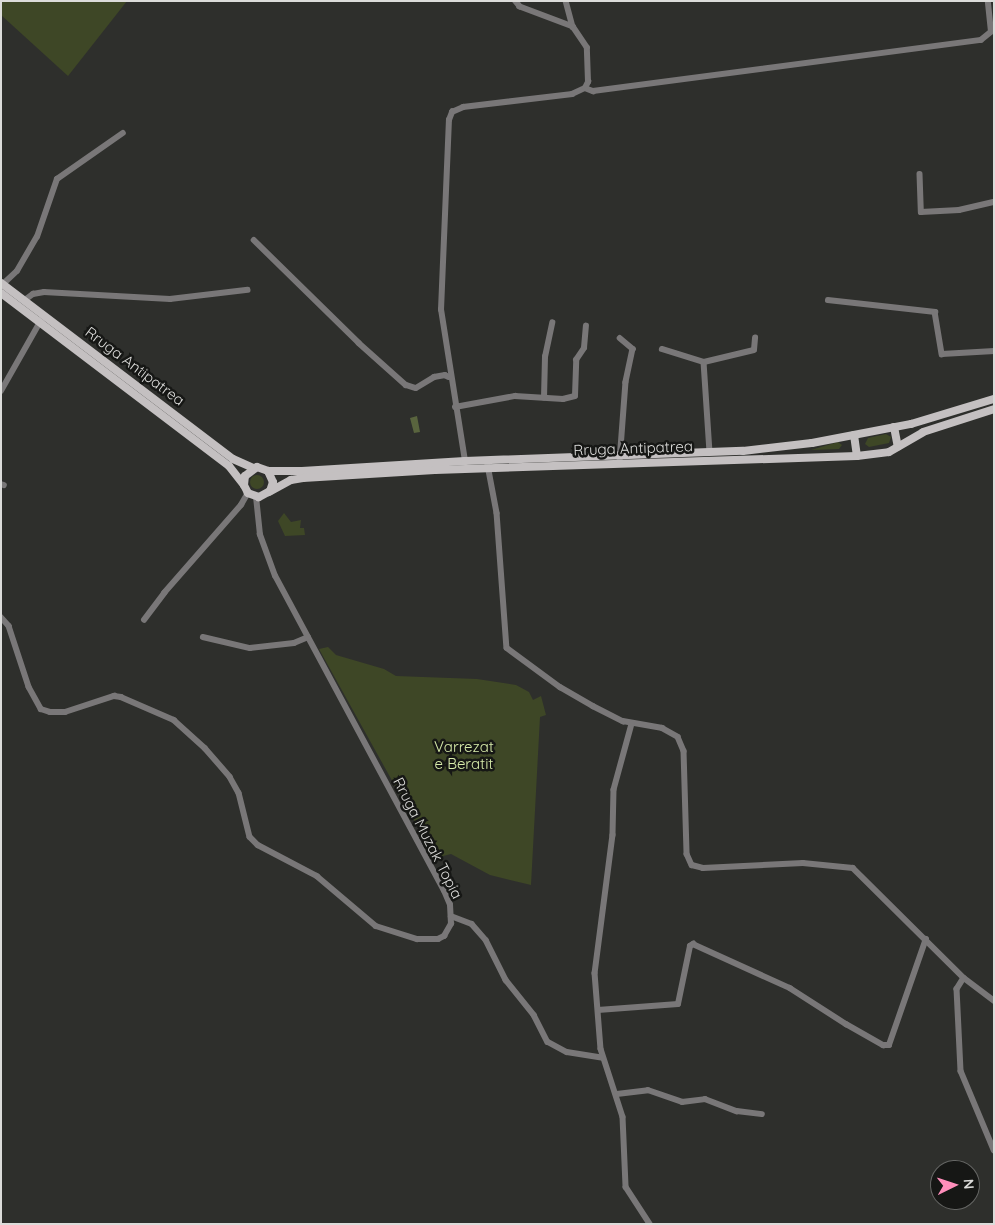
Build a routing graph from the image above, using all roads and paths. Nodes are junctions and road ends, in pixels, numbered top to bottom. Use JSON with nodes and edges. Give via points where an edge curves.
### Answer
{"nodes":[{"id":1,"x":515,"y":1,"type":"edge"},
{"id":2,"x":566,"y":1,"type":"edge"},
{"id":3,"x":988,"y":1,"type":"edge"},
{"id":4,"x":573,"y":27,"type":"junction"},
{"id":5,"x":585,"y":88,"type":"junction"},
{"id":6,"x":123,"y":133,"type":"dead end"},
{"id":7,"x":920,"y":174,"type":"dead end"},
{"id":8,"x":994,"y":202,"type":"edge"},
{"id":9,"x":254,"y":240,"type":"dead end"},
{"id":10,"x":2,"y":284,"type":"edge"},
{"id":11,"x":247,"y":290,"type":"dead end"},
{"id":12,"x":1,"y":294,"type":"edge"},
{"id":13,"x":24,"y":300,"type":"junction"},
{"id":14,"x":828,"y":300,"type":"dead end"},
{"id":15,"x":42,"y":318,"type":"junction"},
{"id":16,"x":552,"y":323,"type":"dead end"},
{"id":17,"x":586,"y":326,"type":"dead end"},
{"id":18,"x":620,"y":338,"type":"dead end"},
{"id":19,"x":755,"y":338,"type":"dead end"},
{"id":20,"x":662,"y":349,"type":"dead end"},
{"id":21,"x":994,"y":351,"type":"edge"},
{"id":22,"x":704,"y":362,"type":"junction"},
{"id":23,"x":449,"y":378,"type":"junction"},
{"id":24,"x":1,"y":390,"type":"edge"},
{"id":25,"x":544,"y":398,"type":"junction"},
{"id":26,"x":994,"y":399,"type":"edge"},
{"id":27,"x":455,"y":407,"type":"junction"},
{"id":28,"x":994,"y":409,"type":"edge"},
{"id":29,"x":894,"y":427,"type":"junction"},
{"id":30,"x":854,"y":435,"type":"junction"},
{"id":31,"x":898,"y":447,"type":"junction"},
{"id":32,"x":710,"y":452,"type":"junction"},
{"id":33,"x":743,"y":455,"type":"junction"},
{"id":34,"x":857,"y":456,"type":"junction"},
{"id":35,"x":620,"y":458,"type":"junction"},
{"id":36,"x":465,"y":461,"type":"junction"},
{"id":37,"x":487,"y":464,"type":"junction"},
{"id":38,"x":254,"y":468,"type":"junction"},
{"id":39,"x":268,"y":471,"type":"junction"},
{"id":40,"x":377,"y":471,"type":"junction"},
{"id":41,"x":244,"y":485,"type":"junction"},
{"id":42,"x":248,"y":493,"type":"junction"},
{"id":43,"x":268,"y":493,"type":"junction"},
{"id":44,"x":256,"y":497,"type":"junction"},
{"id":45,"x":1,"y":617,"type":"edge"},
{"id":46,"x":144,"y":620,"type":"dead end"},
{"id":47,"x":203,"y":637,"type":"dead end"},
{"id":48,"x":308,"y":637,"type":"junction"},
{"id":49,"x":632,"y":724,"type":"junction"},
{"id":50,"x":451,"y":916,"type":"junction"},
{"id":51,"x":926,"y":939,"type":"junction"},
{"id":52,"x":964,"y":978,"type":"junction"},
{"id":53,"x":994,"y":1001,"type":"edge"},
{"id":54,"x":598,"y":1010,"type":"junction"},
{"id":55,"x":603,"y":1058,"type":"junction"},
{"id":56,"x":617,"y":1094,"type":"junction"},
{"id":57,"x":762,"y":1114,"type":"dead end"},
{"id":58,"x":994,"y":1150,"type":"edge"},
{"id":59,"x":650,"y":1224,"type":"edge"}],
"edges":[{"from":1,"to":4,"type":"street","via":[[520,7]]},
{"from":2,"to":4,"type":"street"},
{"from":3,"to":5,"type":"street","via":[[991,32],[981,40],[593,91]]},
{"from":4,"to":5,"type":"street","via":[[587,48],[588,82]]},
{"from":5,"to":23,"type":"street","via":[[572,94],[463,107],[452,112],[441,310]]},
{"from":6,"to":10,"type":"street","via":[[56,179],[37,238],[17,270]]},
{"from":7,"to":8,"type":"street","via":[[920,212],[959,210]]},
{"from":9,"to":23,"type":"street","via":[[359,344],[406,385],[416,388],[434,377],[445,375]]},
{"from":10,"to":13,"type":"main road","name":"Rruga Antipatrea"},
{"from":11,"to":13,"type":"street","via":[[170,300],[44,292]]},
{"from":12,"to":15,"type":"main road","name":"Rruga Antipatrea"},
{"from":13,"to":15,"type":"main road","name":"Rruga Antipatrea"},
{"from":14,"to":21,"type":"street","via":[[935,312],[942,354]]},
{"from":15,"to":24,"type":"street"},
{"from":15,"to":38,"type":"main road","name":"Rruga Antipatrea","via":[[233,459]]},
{"from":15,"to":41,"type":"main road","name":"Rruga Antipatrea","via":[[229,466]]},
{"from":16,"to":25,"type":"street","via":[[545,357]]},
{"from":17,"to":25,"type":"street","via":[[584,348],[576,360],[575,396]]},
{"from":18,"to":35,"type":"street","via":[[633,349],[626,382]]},
{"from":19,"to":22,"type":"street","via":[[754,350]]},
{"from":20,"to":22,"type":"street"},
{"from":22,"to":32,"type":"street"},
{"from":23,"to":27,"type":"street"},
{"from":25,"to":27,"type":"street","via":[[515,396]]},
{"from":26,"to":29,"type":"main road","name":"Rruga Antipatrea"},
{"from":27,"to":36,"type":"street"},
{"from":28,"to":31,"type":"main road","name":"Rruga Antipatrea","via":[[923,432]]},
{"from":29,"to":30,"type":"main road","name":"Rruga Antipatrea"},
{"from":29,"to":31,"type":"main road"},
{"from":30,"to":33,"type":"main road","name":"Rruga Antipatrea"},
{"from":30,"to":34,"type":"main road"},
{"from":31,"to":34,"type":"main road","name":"Rruga Antipatrea"},
{"from":32,"to":33,"type":"main road","name":"Rruga Antipatrea"},
{"from":32,"to":35,"type":"main road","name":"Rruga Antipatrea"},
{"from":33,"to":34,"type":"main road","name":"Rruga Antipatrea"},
{"from":33,"to":35,"type":"main road","name":"Rruga Antipatrea"},
{"from":35,"to":37,"type":"main road","name":"Rruga Antipatrea"},
{"from":36,"to":37,"type":"main road","name":"Rruga Antipatrea"},
{"from":36,"to":40,"type":"main road","name":"Rruga Antipatrea"},
{"from":37,"to":40,"type":"main road","name":"Rruga Antipatrea"},
{"from":37,"to":49,"type":"street","via":[[497,513],[507,648],[560,687]]},
{"from":38,"to":39,"type":"main road","name":"Rruga Antipatrea"},
{"from":38,"to":41,"type":"main road","via":[[244,476]]},
{"from":39,"to":40,"type":"main road","name":"Rruga Antipatrea"},
{"from":39,"to":43,"type":"main road","via":[[272,482]]},
{"from":40,"to":43,"type":"main road","name":"Rruga Antipatrea","via":[[291,480]]},
{"from":41,"to":42,"type":"main road","name":"Rruga Antipatrea"},
{"from":42,"to":44,"type":"main road"},
{"from":42,"to":46,"type":"street"},
{"from":43,"to":44,"type":"main road","name":"Rruga Antipatrea"},
{"from":44,"to":48,"type":"street","name":"Rruga Muzak Topia","via":[[259,528],[275,576]]},
{"from":45,"to":50,"type":"street","name":"Rruga Muzak Topia","via":[[14,639],[29,686],[45,711],[65,712],[114,696],[158,712],[192,735],[230,777],[239,793],[250,837],[258,845],[317,876],[381,929],[417,939],[438,939],[448,931]]},
{"from":47,"to":48,"type":"street","via":[[250,648],[294,643]]},
{"from":48,"to":50,"type":"street","name":"Rruga Muzak Topia","via":[[431,864],[450,904]]},
{"from":49,"to":51,"type":"street","via":[[662,728],[682,743],[687,854],[692,865],[703,868],[803,863],[844,865],[853,868]]},
{"from":49,"to":54,"type":"street","via":[[614,790],[612,835],[595,964]]},
{"from":50,"to":55,"type":"street","via":[[472,924],[486,940],[506,980],[534,1015],[551,1044],[567,1052]]},
{"from":51,"to":52,"type":"street"},
{"from":51,"to":54,"type":"street","via":[[889,1045],[883,1045],[846,1024],[790,988],[693,944],[678,1004]]},
{"from":52,"to":53,"type":"street"},
{"from":52,"to":58,"type":"street","via":[[957,989],[961,1071]]},
{"from":54,"to":55,"type":"street"},
{"from":55,"to":56,"type":"street"},
{"from":56,"to":57,"type":"street","via":[[648,1090],[682,1102],[704,1099],[738,1111]]},
{"from":56,"to":59,"type":"street","via":[[624,1129],[626,1187]]}]}
